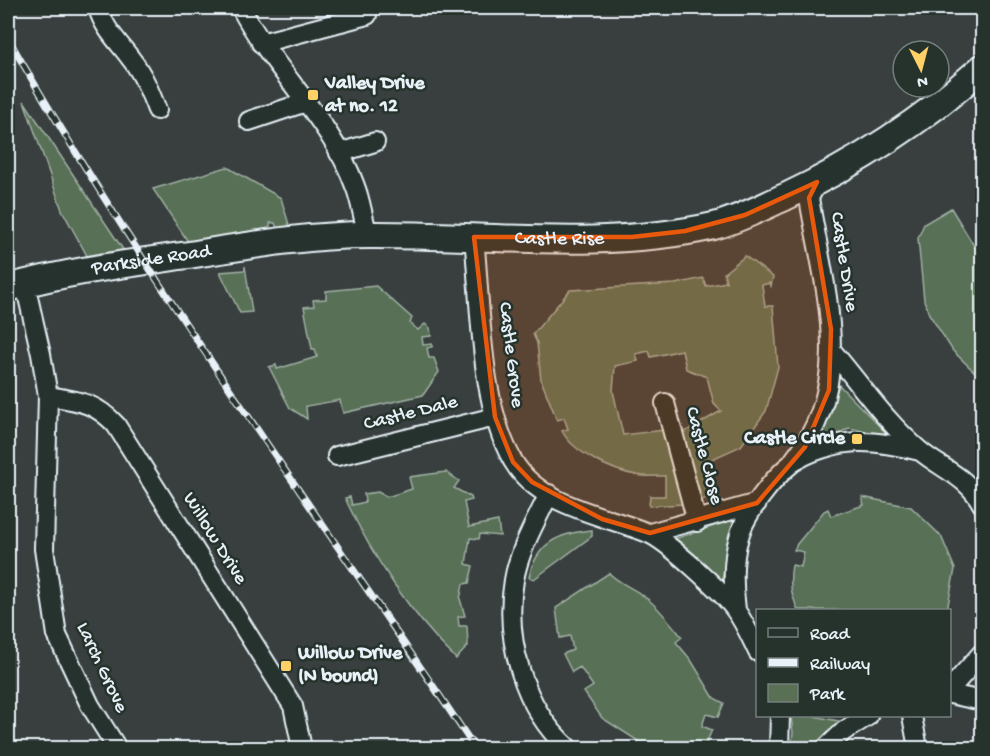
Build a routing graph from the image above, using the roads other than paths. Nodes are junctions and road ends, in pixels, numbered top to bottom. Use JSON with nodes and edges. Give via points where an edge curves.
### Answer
{"nodes":[{"id":1,"x":98,"y":8,"type":"edge"},
{"id":2,"x":241,"y":8,"type":"edge"},
{"id":3,"x":367,"y":15,"type":"dead end"},
{"id":4,"x":261,"y":43,"type":"junction"},
{"id":5,"x":982,"y":68,"type":"edge"},
{"id":6,"x":306,"y":102,"type":"junction"},
{"id":7,"x":157,"y":110,"type":"dead end"},
{"id":8,"x":249,"y":121,"type":"dead end"},
{"id":9,"x":375,"y":142,"type":"dead end"},
{"id":10,"x":339,"y":153,"type":"junction"},
{"id":11,"x":818,"y":182,"type":"junction"},
{"id":12,"x":368,"y":235,"type":"junction"},
{"id":13,"x":474,"y":237,"type":"junction"},
{"id":14,"x":294,"y":241,"type":"joint"},
{"id":15,"x":16,"y":286,"type":"edge"},
{"id":16,"x":833,"y":352,"type":"junction"},
{"id":17,"x":48,"y":396,"type":"junction"},
{"id":18,"x":665,"y":403,"type":"dead end"},
{"id":19,"x":495,"y":417,"type":"junction"},
{"id":20,"x":920,"y":451,"type":"junction"},
{"id":21,"x":337,"y":456,"type":"dead end"},
{"id":22,"x":792,"y":463,"type":"junction"},
{"id":23,"x":549,"y":494,"type":"junction"},
{"id":24,"x":757,"y":503,"type":"junction"},
{"id":25,"x":982,"y":504,"type":"edge"},
{"id":26,"x":697,"y":522,"type":"junction"},
{"id":27,"x":650,"y":533,"type":"junction"},
{"id":28,"x":736,"y":610,"type":"junction"},
{"id":29,"x":756,"y":648,"type":"edge"},
{"id":30,"x":982,"y":653,"type":"edge"},
{"id":31,"x":951,"y":688,"type":"edge"},
{"id":32,"x":951,"y":693,"type":"edge"},
{"id":33,"x":982,"y":700,"type":"edge"},
{"id":34,"x":780,"y":717,"type":"edge"},
{"id":35,"x":866,"y":717,"type":"edge"},
{"id":36,"x":912,"y":717,"type":"edge"},
{"id":37,"x":117,"y":748,"type":"edge"},
{"id":38,"x":302,"y":748,"type":"edge"},
{"id":39,"x":568,"y":748,"type":"edge"},
{"id":40,"x":779,"y":748,"type":"edge"},
{"id":41,"x":826,"y":748,"type":"edge"},
{"id":42,"x":918,"y":748,"type":"edge"}],
"edges":[{"from":1,"to":7,"type":"street","via":[[103,24],[146,82]]},
{"from":2,"to":4,"type":"street"},
{"from":3,"to":4,"type":"street"},
{"from":4,"to":6,"type":"street"},
{"from":5,"to":11,"type":"street","via":[[940,105],[893,138]]},
{"from":6,"to":8,"type":"street"},
{"from":6,"to":10,"type":"street"},
{"from":9,"to":10,"type":"street"},
{"from":10,"to":12,"type":"street","via":[[355,185]]},
{"from":11,"to":13,"type":"street","name":"Castle Rise","via":[[716,225],[685,231],[632,237]]},
{"from":11,"to":16,"type":"street","name":"Castle Drive","via":[[809,198]]},
{"from":12,"to":13,"type":"street","name":"Castle Rise"},
{"from":12,"to":14,"type":"street","name":"Castle Rise"},
{"from":13,"to":19,"type":"street","name":"Castle Grove"},
{"from":14,"to":15,"type":"street","name":"Parkside Road","via":[[162,259]]},
{"from":15,"to":17,"type":"street","name":"Larch Grove","via":[[41,354]]},
{"from":16,"to":20,"type":"street","name":"Castle Drive","via":[[871,402]]},
{"from":16,"to":22,"type":"street","name":"Castle Drive","via":[[829,390],[819,422]]},
{"from":17,"to":37,"type":"street","name":"Larch Grove","via":[[44,549],[57,635],[90,705]]},
{"from":17,"to":38,"type":"street","name":"Willow Drive","via":[[86,403],[103,411],[116,425],[293,706]]},
{"from":18,"to":26,"type":"street","name":"Castle Close"},
{"from":19,"to":21,"type":"street","name":"Castle Dale"},
{"from":19,"to":23,"type":"street","name":"Castle Grove","via":[[513,462]]},
{"from":20,"to":22,"type":"street","via":[[858,442],[833,446]]},
{"from":20,"to":25,"type":"street","name":"Castle Drive","via":[[954,471]]},
{"from":22,"to":24,"type":"street"},
{"from":23,"to":27,"type":"street","name":"Castle Grove","via":[[602,519]]},
{"from":23,"to":39,"type":"street","via":[[514,578],[512,604],[516,652],[524,683],[536,707]]},
{"from":24,"to":26,"type":"street"},
{"from":24,"to":28,"type":"street","via":[[739,536]]},
{"from":26,"to":27,"type":"street","name":"Castle Grove"},
{"from":27,"to":28,"type":"street","name":"Castle Grove"},
{"from":28,"to":29,"type":"street","name":"Castle Grove"},
{"from":30,"to":31,"type":"street"},
{"from":32,"to":33,"type":"street"},
{"from":34,"to":40,"type":"street"},
{"from":35,"to":41,"type":"street"},
{"from":36,"to":42,"type":"street"}]}
